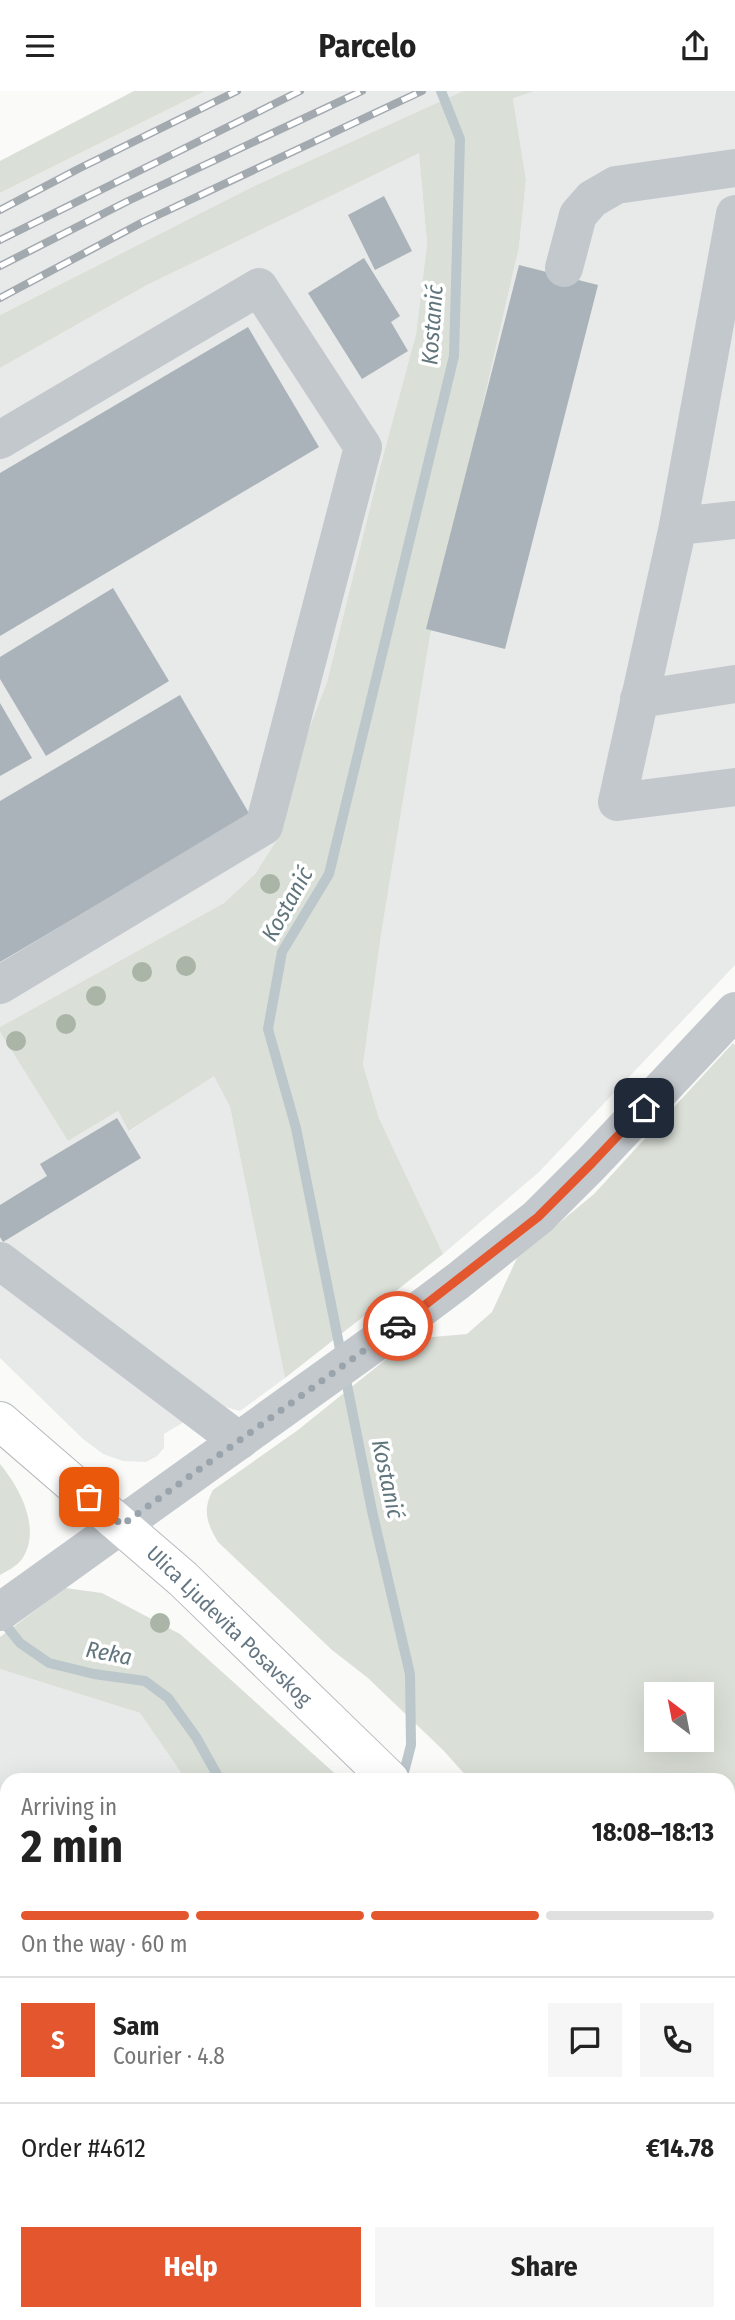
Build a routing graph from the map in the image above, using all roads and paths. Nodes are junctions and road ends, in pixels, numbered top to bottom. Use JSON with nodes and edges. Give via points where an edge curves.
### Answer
{"nodes":[{"id":1,"x":735,"y":169,"type":"edge"},
{"id":2,"x":735,"y":214,"type":"edge"},
{"id":3,"x":564,"y":268,"type":"dead end"},
{"id":4,"x":719,"y":382,"type":"edge"},
{"id":5,"x":0,"y":440,"type":"edge"},
{"id":6,"x":735,"y":520,"type":"edge"},
{"id":7,"x":678,"y":526,"type":"junction"},
{"id":8,"x":735,"y":684,"type":"edge"},
{"id":9,"x":639,"y":699,"type":"junction"},
{"id":10,"x":735,"y":787,"type":"edge"},
{"id":11,"x":0,"y":985,"type":"edge"},
{"id":12,"x":735,"y":1011,"type":"edge"},
{"id":13,"x":0,"y":1261,"type":"edge"},
{"id":14,"x":0,"y":1421,"type":"edge"},
{"id":15,"x":239,"y":1441,"type":"junction"},
{"id":16,"x":122,"y":1525,"type":"junction"},
{"id":17,"x":0,"y":1612,"type":"edge"},
{"id":18,"x":383,"y":1773,"type":"edge"}],
"edges":[{"from":1,"to":3,"type":"street","via":[[617,185],[592,199],[578,215]]},
{"from":2,"to":4,"type":"street"},
{"from":4,"to":7,"type":"street"},
{"from":5,"to":11,"type":"street","via":[[259,287],[363,447],[264,826]]},
{"from":6,"to":7,"type":"street"},
{"from":7,"to":9,"type":"street"},
{"from":8,"to":9,"type":"street"},
{"from":9,"to":10,"type":"street","via":[[617,802]]},
{"from":12,"to":15,"type":"street","via":[[538,1217],[458,1282]]},
{"from":13,"to":15,"type":"street"},
{"from":14,"to":16,"type":"main road","name":"Ulica Ljudevita Posavskog"},
{"from":15,"to":16,"type":"street"},
{"from":16,"to":17,"type":"street"},
{"from":16,"to":18,"type":"main road","name":"Ulica Ljudevita Posavskog"}]}
